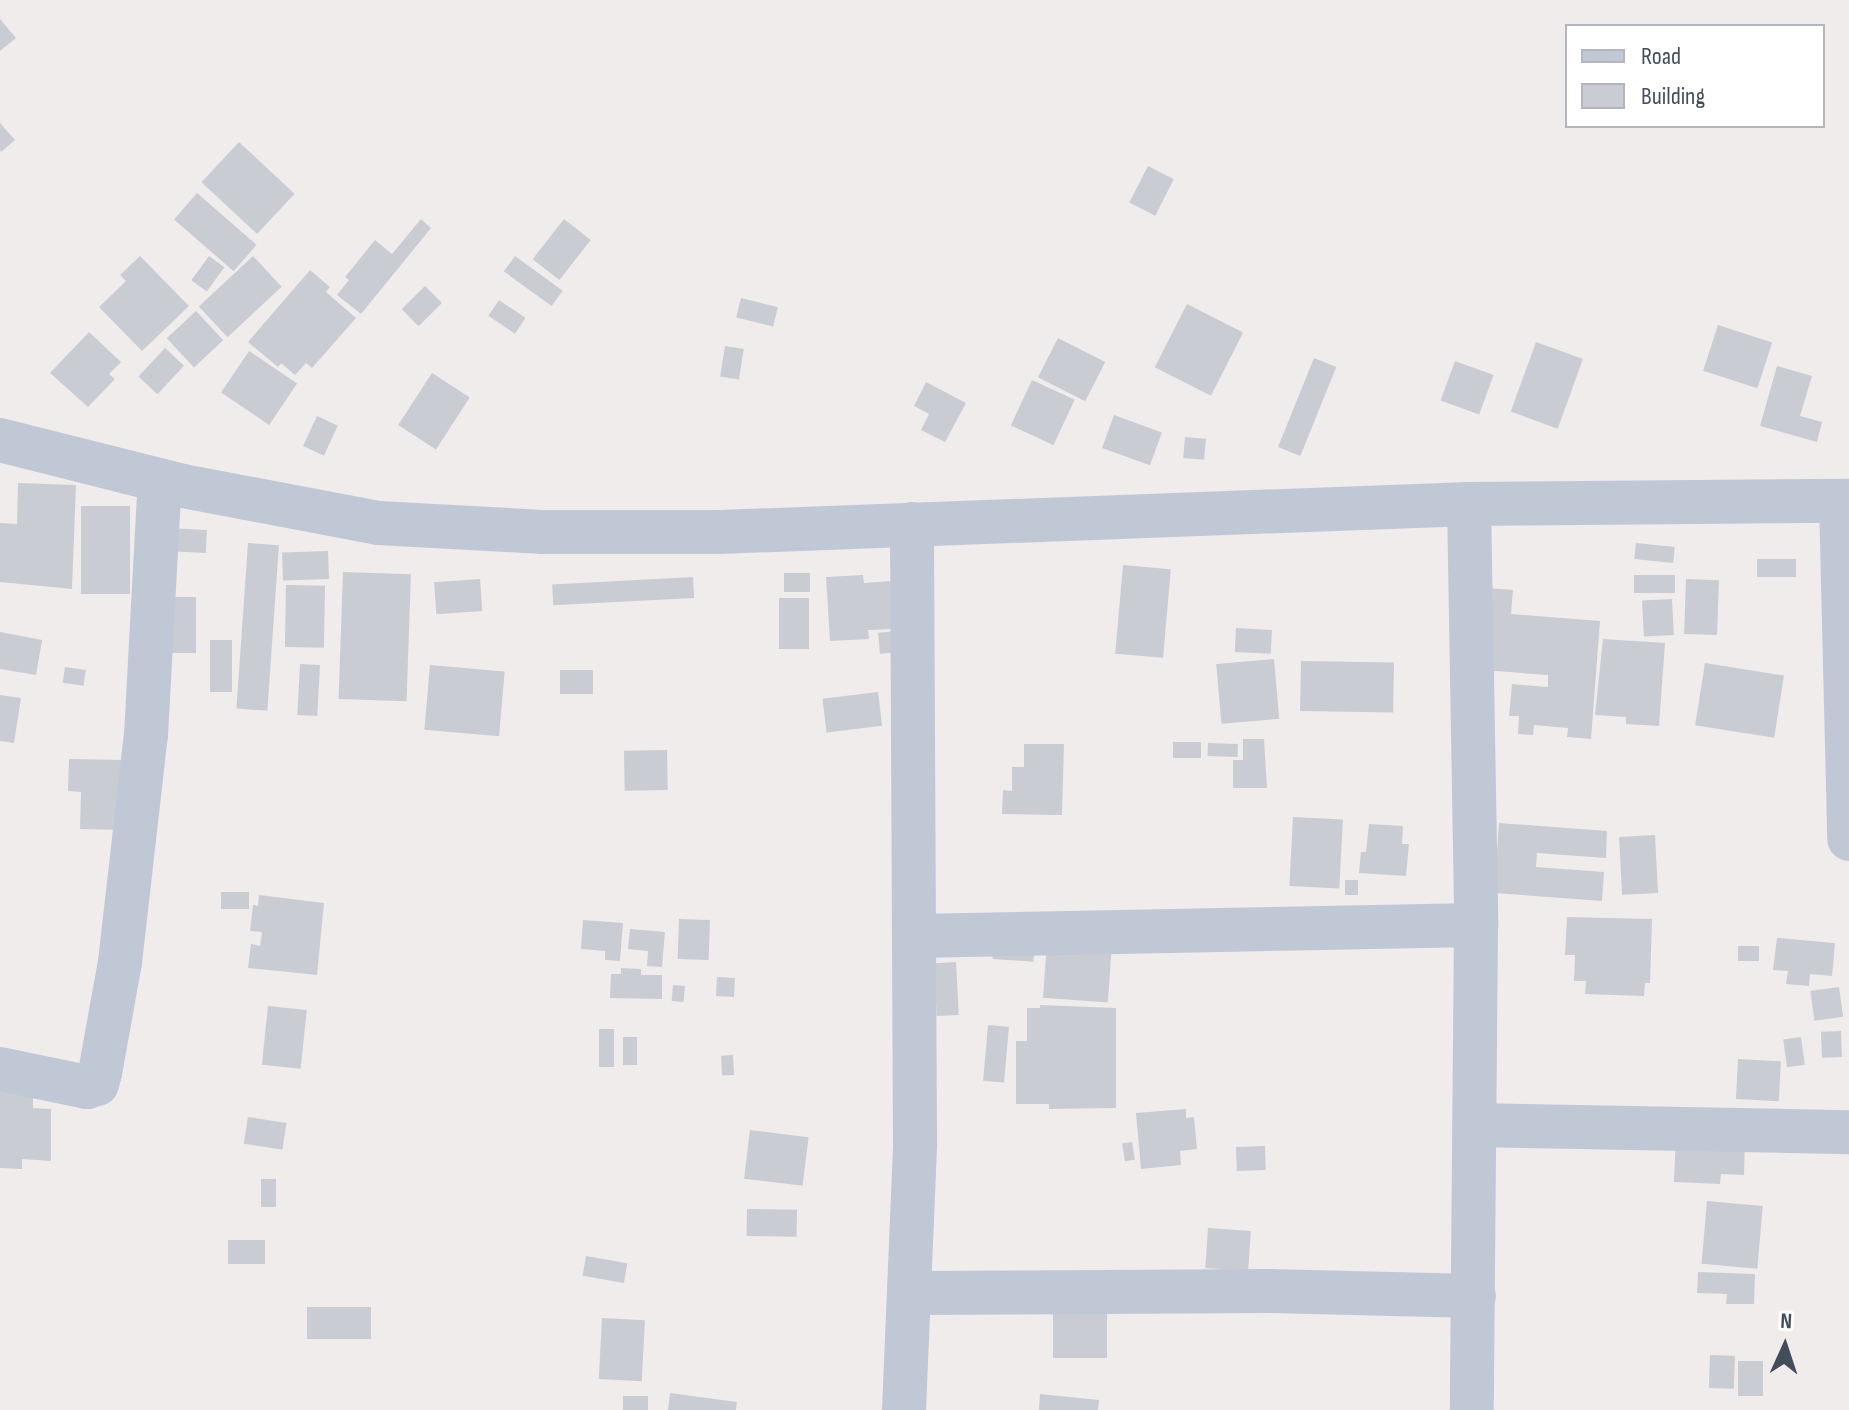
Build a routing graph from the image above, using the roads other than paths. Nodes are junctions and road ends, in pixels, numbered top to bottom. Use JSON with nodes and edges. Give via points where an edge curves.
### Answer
{"nodes":[{"id":1,"x":0,"y":440,"type":"edge"},
{"id":2,"x":160,"y":480,"type":"junction"},
{"id":3,"x":1845,"y":501,"type":"edge"},
{"id":4,"x":1469,"y":504,"type":"junction"},
{"id":5,"x":912,"y":524,"type":"junction"},
{"id":6,"x":1849,"y":839,"type":"edge"},
{"id":7,"x":1476,"y":925,"type":"junction"},
{"id":8,"x":914,"y":936,"type":"junction"},
{"id":9,"x":0,"y":1069,"type":"edge"},
{"id":10,"x":1475,"y":1125,"type":"junction"},
{"id":11,"x":1849,"y":1132,"type":"edge"},
{"id":12,"x":909,"y":1293,"type":"junction"},
{"id":13,"x":1474,"y":1296,"type":"junction"},
{"id":14,"x":904,"y":1410,"type":"edge"},
{"id":15,"x":1472,"y":1410,"type":"edge"}],
"edges":[{"from":1,"to":2,"type":"street"},
{"from":2,"to":5,"type":"street","via":[[378,523],[543,532]]},
{"from":2,"to":9,"type":"street","via":[[146,735],[120,962],[100,1073],[97,1084],[87,1087]]},
{"from":3,"to":4,"type":"street"},
{"from":3,"to":6,"type":"street"},
{"from":4,"to":5,"type":"street"},
{"from":4,"to":7,"type":"street"},
{"from":5,"to":8,"type":"street"},
{"from":7,"to":8,"type":"street"},
{"from":7,"to":10,"type":"street"},
{"from":8,"to":12,"type":"street"},
{"from":10,"to":11,"type":"street"},
{"from":10,"to":13,"type":"street"},
{"from":12,"to":13,"type":"street"},
{"from":12,"to":14,"type":"street"},
{"from":13,"to":15,"type":"street"}]}
